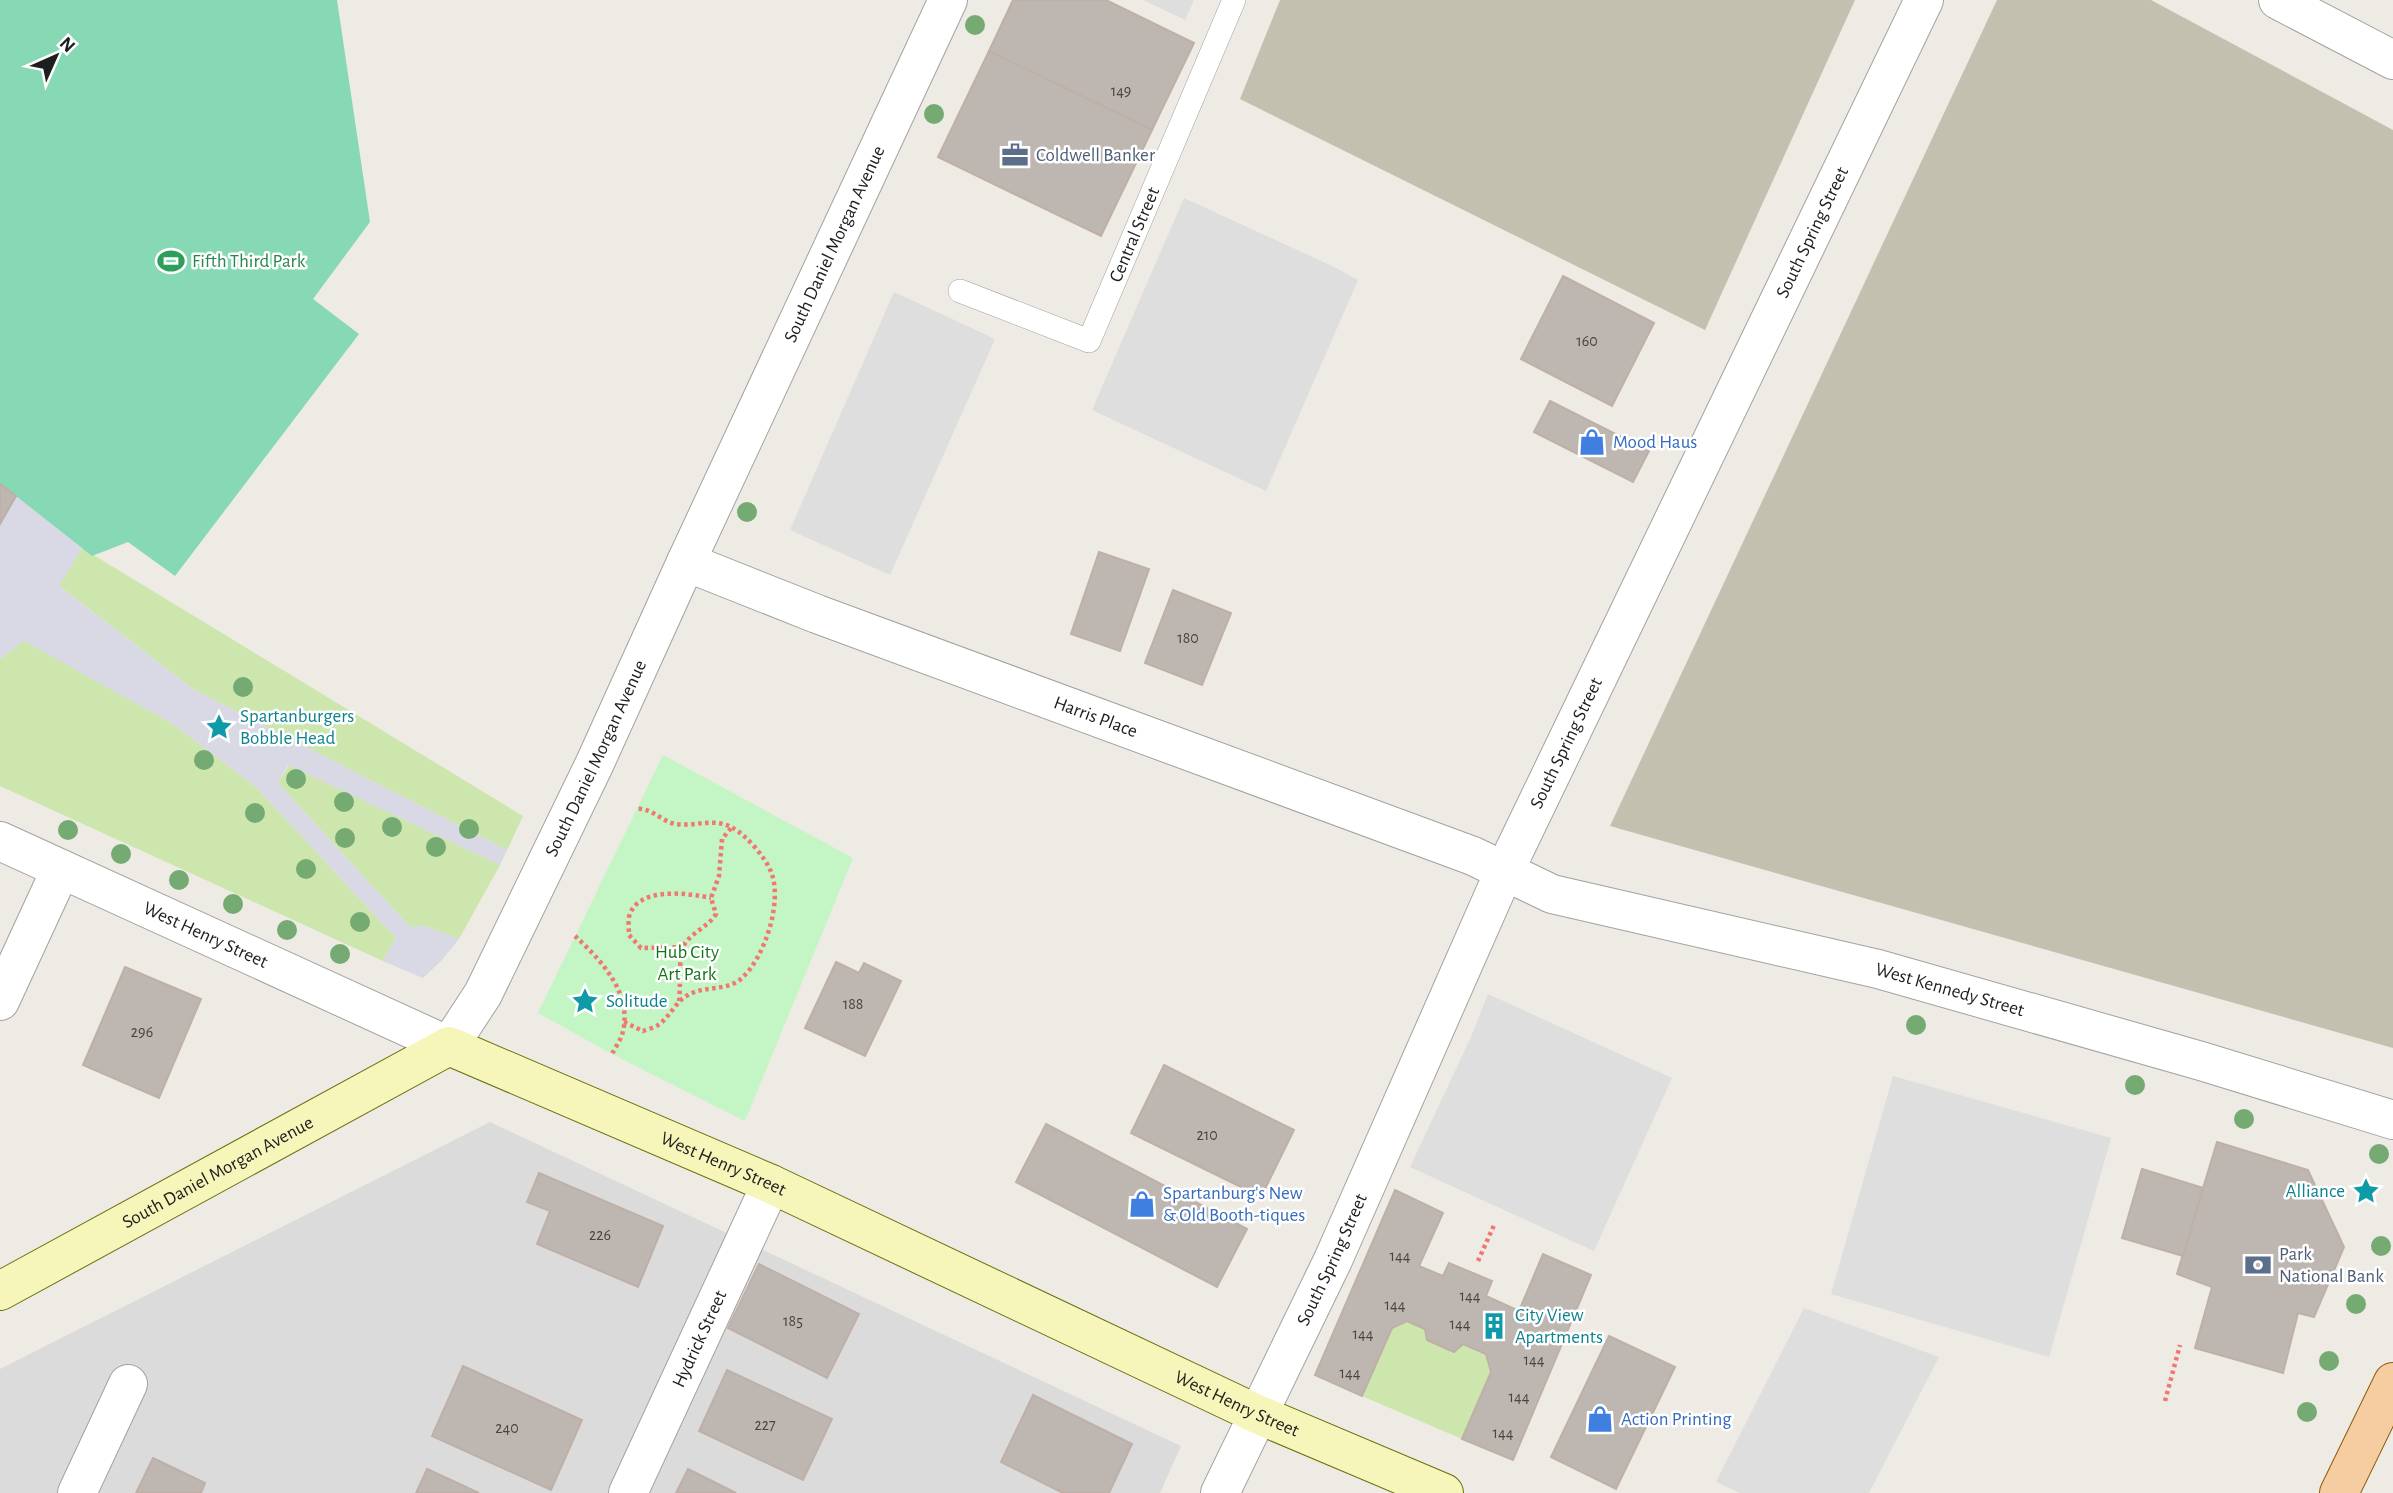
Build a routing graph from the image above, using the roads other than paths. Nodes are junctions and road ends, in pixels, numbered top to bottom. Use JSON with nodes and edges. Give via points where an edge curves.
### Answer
{"nodes":[{"id":1,"x":948,"y":0,"type":"edge"},
{"id":2,"x":1234,"y":0,"type":"edge"},
{"id":3,"x":1924,"y":0,"type":"edge"},
{"id":4,"x":2278,"y":0,"type":"edge"},
{"id":5,"x":2393,"y":60,"type":"edge"},
{"id":6,"x":960,"y":291,"type":"dead end"},
{"id":7,"x":686,"y":562,"type":"junction"},
{"id":8,"x":0,"y":841,"type":"edge"},
{"id":9,"x":61,"y":869,"type":"junction"},
{"id":10,"x":1504,"y":872,"type":"junction"},
{"id":11,"x":0,"y":1001,"type":"edge"},
{"id":12,"x":449,"y":1046,"type":"junction"},
{"id":13,"x":2393,"y":1120,"type":"edge"},
{"id":14,"x":771,"y":1184,"type":"junction"},
{"id":15,"x":0,"y":1291,"type":"edge"},
{"id":16,"x":2393,"y":1382,"type":"edge"},
{"id":17,"x":128,"y":1384,"type":"dead end"},
{"id":18,"x":1256,"y":1414,"type":"junction"},
{"id":19,"x":77,"y":1493,"type":"edge"},
{"id":20,"x":628,"y":1493,"type":"edge"},
{"id":21,"x":1220,"y":1493,"type":"edge"},
{"id":22,"x":1444,"y":1493,"type":"edge"},
{"id":23,"x":2339,"y":1493,"type":"edge"}],
"edges":[{"from":1,"to":7,"type":"street","name":"South Daniel Morgan Avenue"},
{"from":2,"to":6,"type":"lane","name":"Central Street","via":[[1088,341]]},
{"from":3,"to":10,"type":"street","name":"South Spring Street"},
{"from":4,"to":5,"type":"street"},
{"from":7,"to":10,"type":"street","name":"Harris Place","via":[[1473,856]]},
{"from":7,"to":12,"type":"street","name":"South Daniel Morgan Avenue","via":[[483,994]]},
{"from":8,"to":9,"type":"street","name":"West Henry Street"},
{"from":9,"to":11,"type":"street"},
{"from":9,"to":12,"type":"street","name":"West Henry Street"},
{"from":10,"to":13,"type":"street","name":"West Kennedy Street","via":[[1552,894],[1878,969]]},
{"from":10,"to":18,"type":"street","name":"South Spring Street","via":[[1333,1260]]},
{"from":12,"to":14,"type":"main road","name":"West Henry Street"},
{"from":12,"to":15,"type":"main road","name":"South Daniel Morgan Avenue"},
{"from":14,"to":18,"type":"main road","name":"West Henry Street"},
{"from":14,"to":20,"type":"street","name":"Hydrick Street"},
{"from":16,"to":23,"type":"main road"},
{"from":17,"to":19,"type":"street"},
{"from":18,"to":21,"type":"street","name":"South Spring Street"},
{"from":18,"to":22,"type":"main road","name":"West Henry Street"}]}
